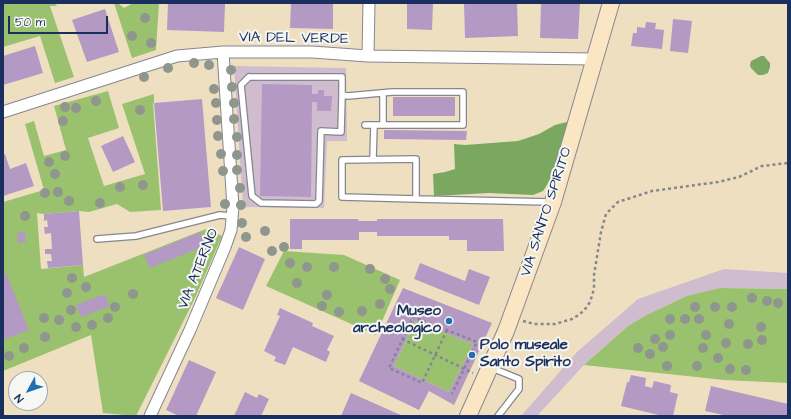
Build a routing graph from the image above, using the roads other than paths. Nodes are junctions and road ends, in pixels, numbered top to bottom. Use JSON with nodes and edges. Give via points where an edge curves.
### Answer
{"nodes":[{"id":1,"x":369,"y":3,"type":"edge"},
{"id":2,"x":611,"y":3,"type":"edge"},
{"id":3,"x":223,"y":52,"type":"junction"},
{"id":4,"x":368,"y":56,"type":"junction"},
{"id":5,"x":594,"y":58,"type":"junction"},
{"id":6,"x":383,"y":93,"type":"junction"},
{"id":7,"x":342,"y":95,"type":"junction"},
{"id":8,"x":3,"y":112,"type":"edge"},
{"id":9,"x":365,"y":125,"type":"dead end"},
{"id":10,"x":374,"y":125,"type":"junction"},
{"id":11,"x":383,"y":125,"type":"junction"},
{"id":12,"x":373,"y":159,"type":"junction"},
{"id":13,"x":416,"y":199,"type":"junction"},
{"id":14,"x":552,"y":202,"type":"junction"},
{"id":15,"x":232,"y":216,"type":"junction"},
{"id":16,"x":97,"y":239,"type":"dead end"},
{"id":17,"x":490,"y":367,"type":"junction"},
{"id":18,"x":150,"y":416,"type":"edge"},
{"id":19,"x":468,"y":416,"type":"edge"},
{"id":20,"x":498,"y":416,"type":"edge"}],
"edges":[{"from":1,"to":4,"type":"street"},
{"from":2,"to":5,"type":"street","name":"VIA SANTO SPIRITO"},
{"from":3,"to":4,"type":"street","name":"VIA DEL VERDE","via":[[312,52]]},
{"from":3,"to":8,"type":"street","name":"VIA DEL VERDE","via":[[177,56]]},
{"from":3,"to":15,"type":"street","name":"VIA ATERNO"},
{"from":4,"to":5,"type":"street","name":"VIA DEL VERDE"},
{"from":5,"to":14,"type":"street","name":"VIA SANTO SPIRITO"},
{"from":6,"to":7,"type":"lane"},
{"from":6,"to":11,"type":"lane"},
{"from":6,"to":11,"type":"lane","via":[[463,92],[463,126]]},
{"from":7,"to":7,"type":"lane","via":[[342,77],[249,77],[241,85],[252,196],[256,200],[316,204],[319,201],[321,131],[341,132]]},
{"from":9,"to":10,"type":"lane"},
{"from":10,"to":11,"type":"lane"},
{"from":10,"to":12,"type":"lane"},
{"from":12,"to":13,"type":"lane","via":[[416,159]]},
{"from":12,"to":13,"type":"lane","via":[[342,160],[342,197]]},
{"from":13,"to":14,"type":"lane"},
{"from":14,"to":17,"type":"street","name":"VIA SANTO SPIRITO","via":[[511,318]]},
{"from":15,"to":16,"type":"lane","via":[[220,215],[136,236]]},
{"from":15,"to":18,"type":"street","name":"VIA ATERNO","via":[[231,230],[225,247]]},
{"from":17,"to":19,"type":"street","name":"VIA SANTO SPIRITO"},
{"from":17,"to":20,"type":"lane","via":[[519,379],[518,389]]}]}
